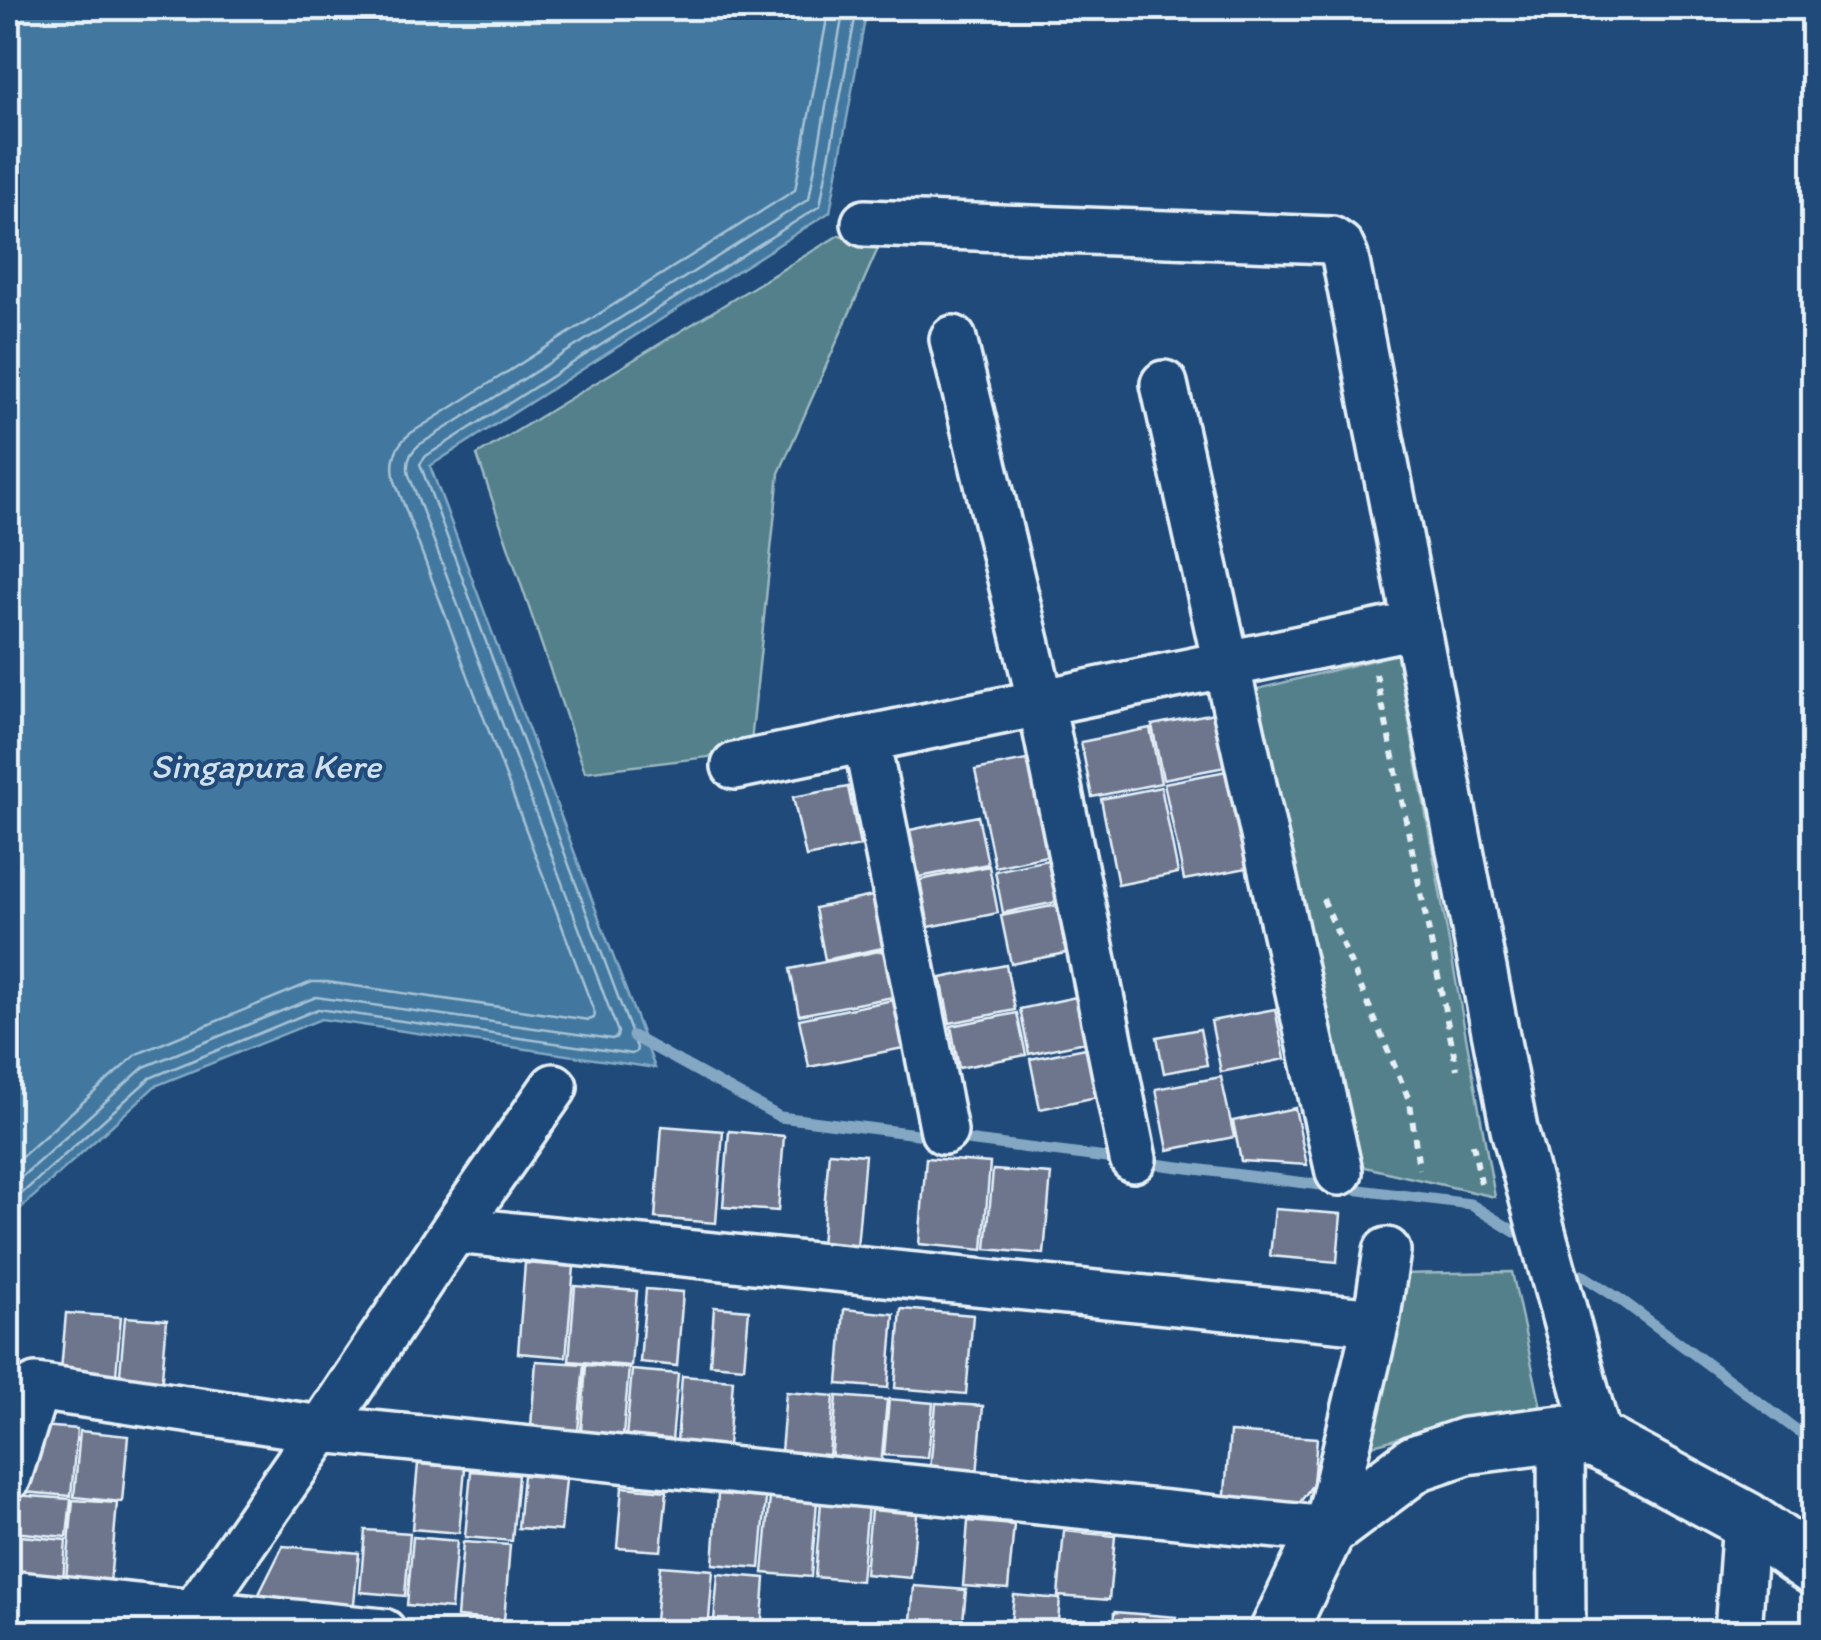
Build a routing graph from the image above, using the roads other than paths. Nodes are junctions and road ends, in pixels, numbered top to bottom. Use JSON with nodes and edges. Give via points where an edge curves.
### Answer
{"nodes":[{"id":1,"x":866,"y":223,"type":"dead end"},
{"id":2,"x":954,"y":339,"type":"dead end"},
{"id":3,"x":1164,"y":384,"type":"dead end"},
{"id":4,"x":1416,"y":626,"type":"junction"},
{"id":5,"x":1227,"y":664,"type":"junction"},
{"id":6,"x":1041,"y":703,"type":"junction"},
{"id":7,"x":866,"y":739,"type":"junction"},
{"id":8,"x":735,"y":766,"type":"dead end"},
{"id":9,"x":554,"y":1087,"type":"dead end"},
{"id":10,"x":944,"y":1131,"type":"dead end"},
{"id":11,"x":1132,"y":1158,"type":"dead end"},
{"id":12,"x":1338,"y":1172,"type":"dead end"},
{"id":13,"x":454,"y":1230,"type":"junction"},
{"id":14,"x":1387,"y":1251,"type":"dead end"},
{"id":15,"x":1376,"y":1322,"type":"junction"},
{"id":16,"x":322,"y":1428,"type":"junction"},
{"id":17,"x":1580,"y":1437,"type":"junction"},
{"id":18,"x":8,"y":1478,"type":"edge"},
{"id":19,"x":1746,"y":1520,"type":"junction"},
{"id":20,"x":1327,"y":1530,"type":"junction"},
{"id":21,"x":1814,"y":1568,"type":"edge"},
{"id":22,"x":8,"y":1594,"type":"edge"},
{"id":23,"x":187,"y":1623,"type":"edge"},
{"id":24,"x":383,"y":1632,"type":"edge"},
{"id":25,"x":1278,"y":1632,"type":"edge"},
{"id":26,"x":1562,"y":1632,"type":"edge"},
{"id":27,"x":1738,"y":1632,"type":"edge"}],
"edges":[{"from":1,"to":4,"type":"street","via":[[1331,240],[1340,246]]},
{"from":2,"to":6,"type":"street"},
{"from":3,"to":5,"type":"street"},
{"from":4,"to":5,"type":"street"},
{"from":4,"to":17,"type":"street"},
{"from":5,"to":6,"type":"street"},
{"from":5,"to":12,"type":"street"},
{"from":6,"to":7,"type":"street"},
{"from":6,"to":11,"type":"street"},
{"from":7,"to":8,"type":"street"},
{"from":7,"to":10,"type":"street"},
{"from":9,"to":13,"type":"street"},
{"from":13,"to":15,"type":"street"},
{"from":13,"to":16,"type":"street"},
{"from":14,"to":15,"type":"street"},
{"from":15,"to":20,"type":"street"},
{"from":16,"to":18,"type":"street","via":[[36,1387]]},
{"from":16,"to":20,"type":"street"},
{"from":16,"to":23,"type":"street"},
{"from":17,"to":19,"type":"street"},
{"from":17,"to":20,"type":"street","via":[[1466,1446],[1416,1464]]},
{"from":17,"to":26,"type":"street"},
{"from":19,"to":21,"type":"street"},
{"from":19,"to":27,"type":"street"},
{"from":20,"to":25,"type":"street"},
{"from":22,"to":23,"type":"street"},
{"from":23,"to":24,"type":"street"}]}
